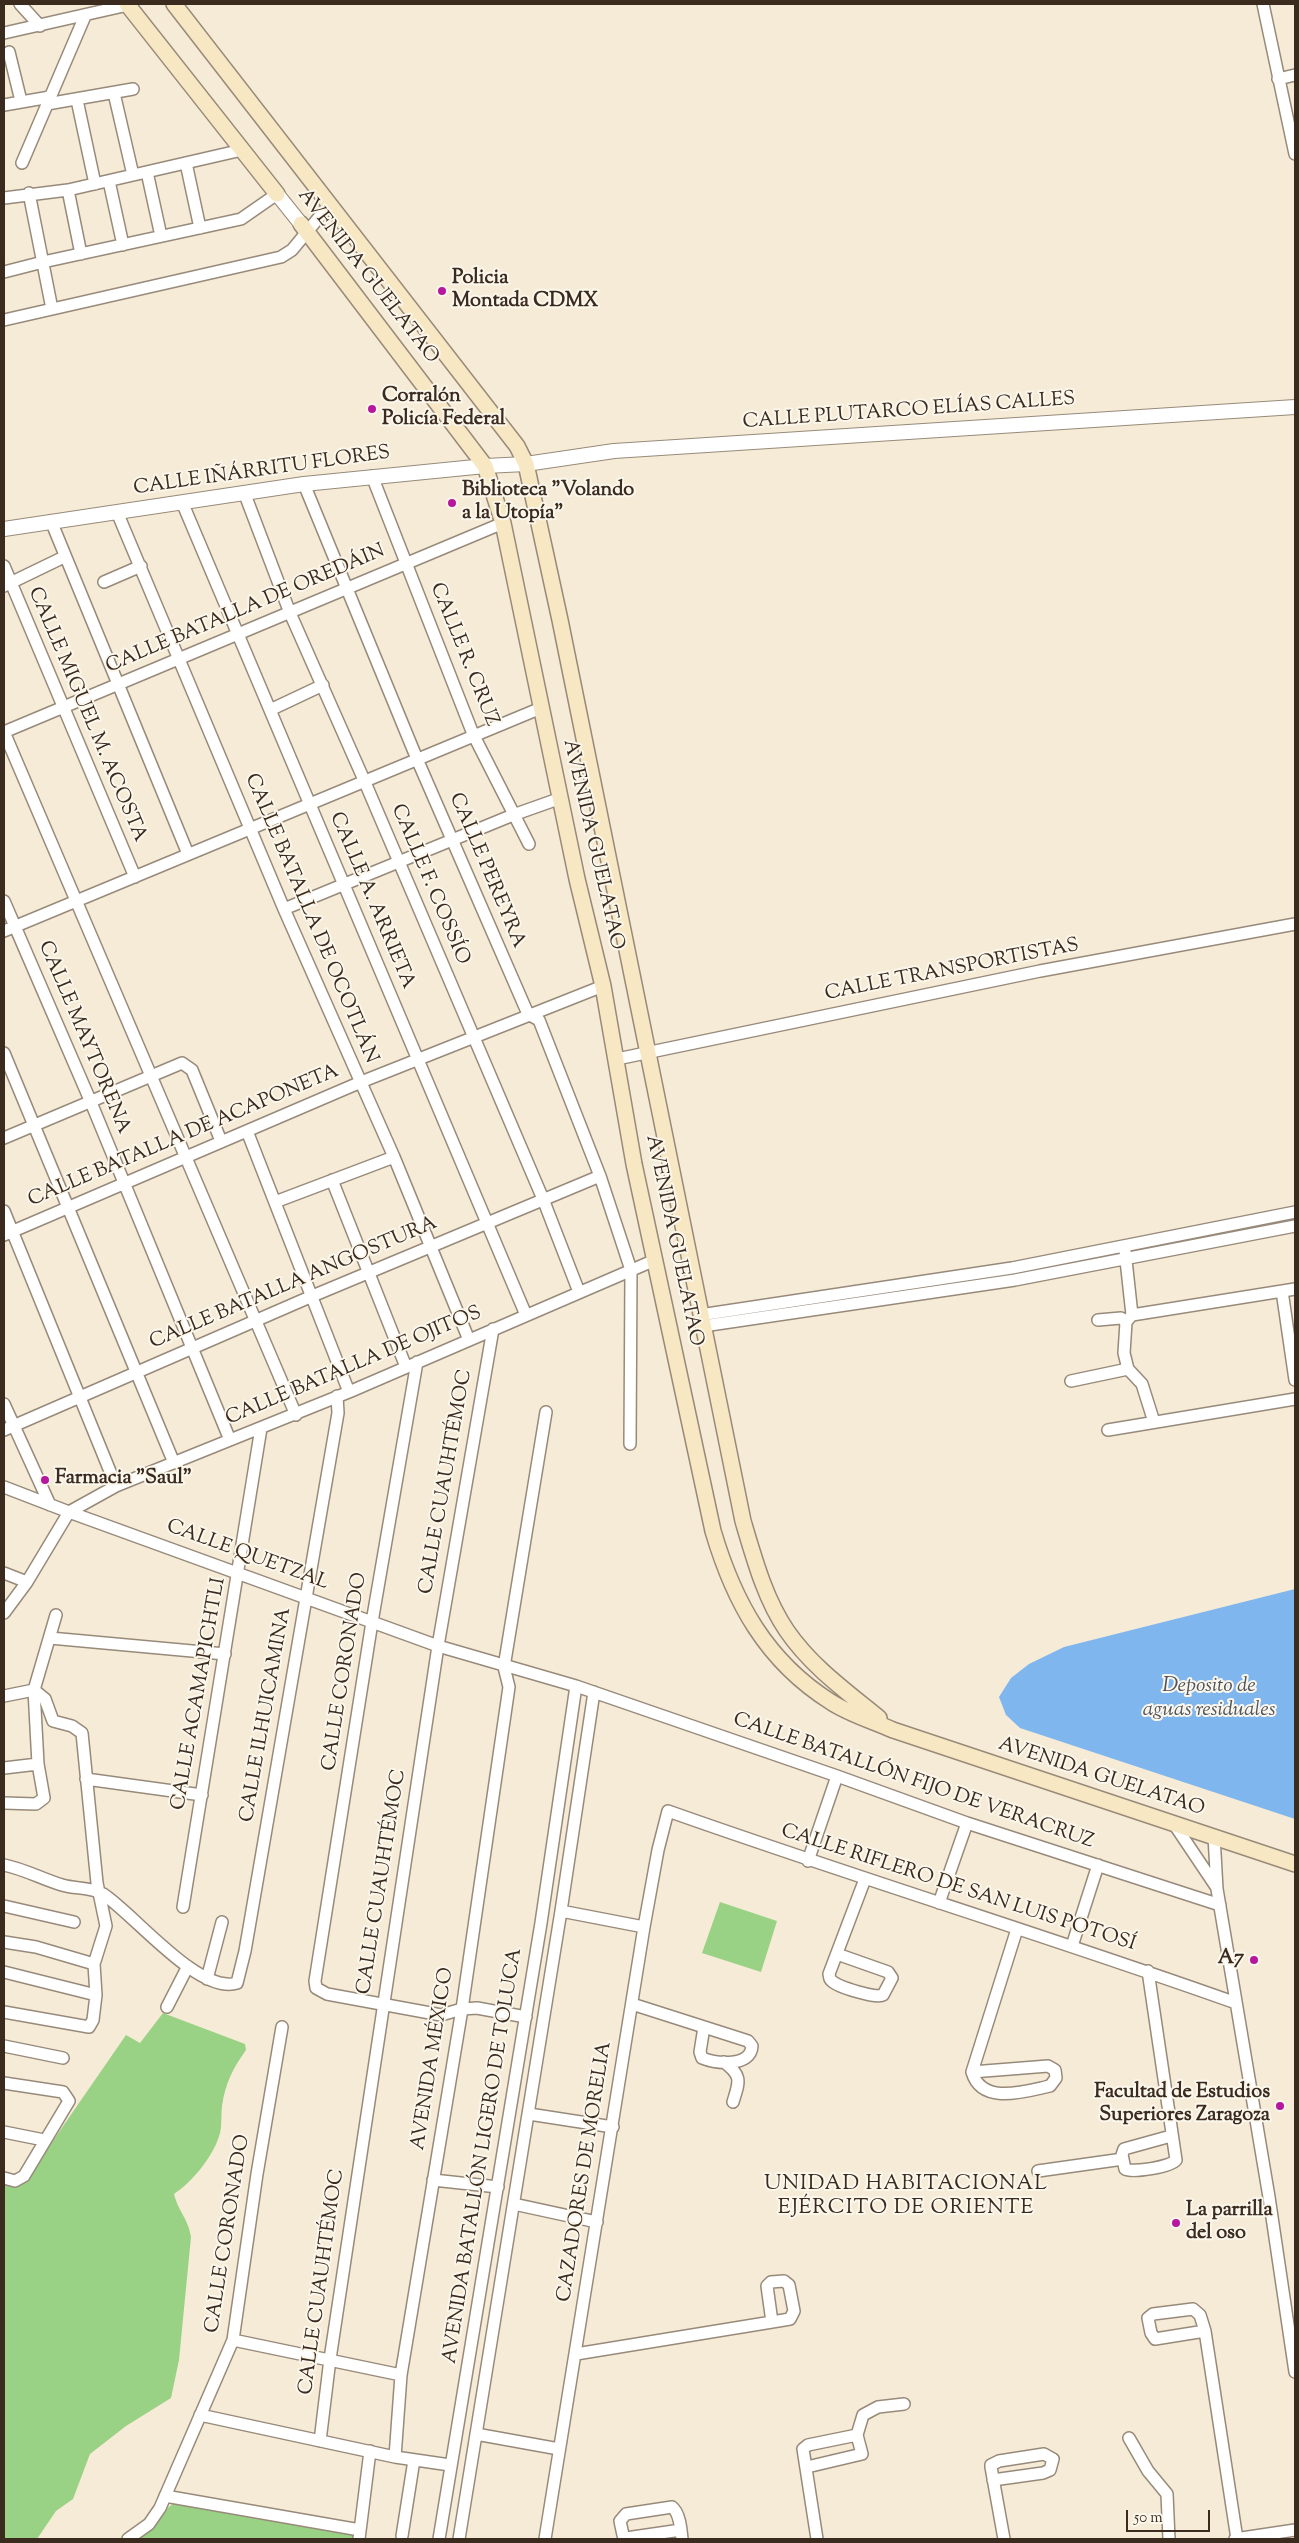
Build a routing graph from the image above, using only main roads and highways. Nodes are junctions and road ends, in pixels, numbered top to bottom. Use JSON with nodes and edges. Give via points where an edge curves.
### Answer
{"nodes":[{"id":1,"x":127,"y":4,"type":"edge"},
{"id":2,"x":174,"y":4,"type":"edge"},
{"id":3,"x":277,"y":194,"type":"road end"},
{"id":4,"x":304,"y":228,"type":"road end"},
{"id":5,"x":893,"y":1730,"type":"junction"},
{"id":6,"x":1295,"y":1864,"type":"edge"}],
"edges":[{"from":1,"to":3,"type":"main road","name":"AVENIDA GUELATAO"},
{"from":2,"to":5,"type":"main road","name":"AVENIDA GUELATAO","via":[[517,446],[526,464],[743,1521],[756,1564],[786,1631],[829,1678]]},
{"from":4,"to":5,"type":"main road","name":"AVENIDA GUELATAO","via":[[485,466],[503,523],[577,879],[603,986],[634,1164],[713,1530],[725,1572],[741,1607],[768,1645],[798,1677],[832,1703]]},
{"from":5,"to":6,"type":"main road","name":"AVENIDA GUELATAO"}]}
